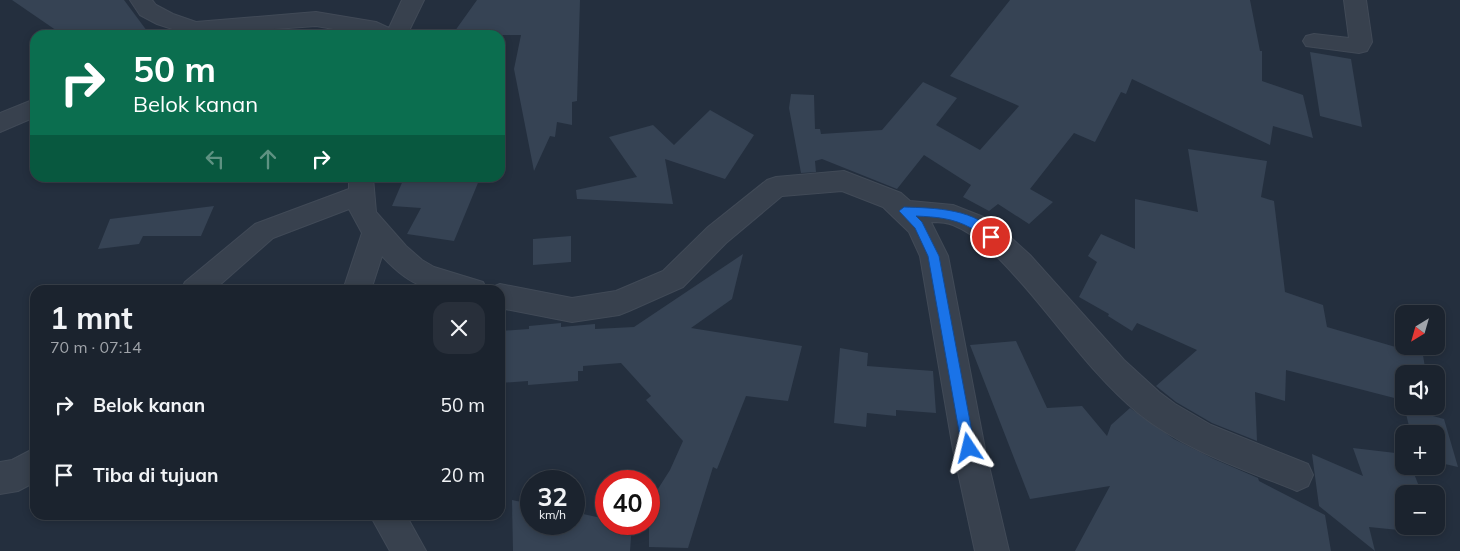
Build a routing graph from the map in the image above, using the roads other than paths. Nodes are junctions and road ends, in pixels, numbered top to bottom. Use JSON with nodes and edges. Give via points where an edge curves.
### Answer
{"nodes":[{"id":1,"x":141,"y":0,"type":"edge"},
{"id":2,"x":413,"y":0,"type":"edge"},
{"id":3,"x":1355,"y":0,"type":"edge"},
{"id":4,"x":185,"y":30,"type":"edge"},
{"id":5,"x":209,"y":30,"type":"edge"},
{"id":6,"x":377,"y":30,"type":"edge"},
{"id":7,"x":398,"y":30,"type":"edge"},
{"id":8,"x":1314,"y":41,"type":"dead end"},
{"id":9,"x":30,"y":109,"type":"edge"},
{"id":10,"x":0,"y":123,"type":"edge"},
{"id":11,"x":362,"y":186,"type":"edge"},
{"id":12,"x":904,"y":211,"type":"junction"},
{"id":13,"x":376,"y":232,"type":"junction"},
{"id":14,"x":201,"y":285,"type":"edge"},
{"id":15,"x":359,"y":285,"type":"edge"},
{"id":16,"x":452,"y":285,"type":"edge"},
{"id":17,"x":505,"y":297,"type":"edge"},
{"id":18,"x":30,"y":467,"type":"edge"},
{"id":19,"x":1298,"y":474,"type":"dead end"},
{"id":20,"x":0,"y":478,"type":"edge"},
{"id":21,"x":390,"y":520,"type":"edge"},
{"id":22,"x":409,"y":551,"type":"edge"},
{"id":23,"x":992,"y":551,"type":"edge"}],
"edges":[{"from":1,"to":4,"type":"street","via":[[148,10]]},
{"from":2,"to":7,"type":"street"},
{"from":3,"to":8,"type":"street","via":[[1362,42],[1359,46]]},
{"from":5,"to":6,"type":"street","via":[[316,19]]},
{"from":9,"to":10,"type":"street"},
{"from":11,"to":13,"type":"street","via":[[363,212]]},
{"from":11,"to":14,"type":"street","via":[[264,231]]},
{"from":12,"to":17,"type":"street","via":[[892,200],[844,182],[776,187],[717,235],[673,279],[619,303],[572,310]]},
{"from":12,"to":19,"type":"street","via":[[942,213],[978,226],[1038,282],[1114,371],[1149,403],[1182,425],[1221,444]]},
{"from":12,"to":23,"type":"street","via":[[919,225],[934,256],[969,448]]},
{"from":13,"to":15,"type":"street"},
{"from":13,"to":16,"type":"street","via":[[417,271]]},
{"from":18,"to":20,"type":"street","via":[[18,475]]},
{"from":21,"to":22,"type":"street"}]}
